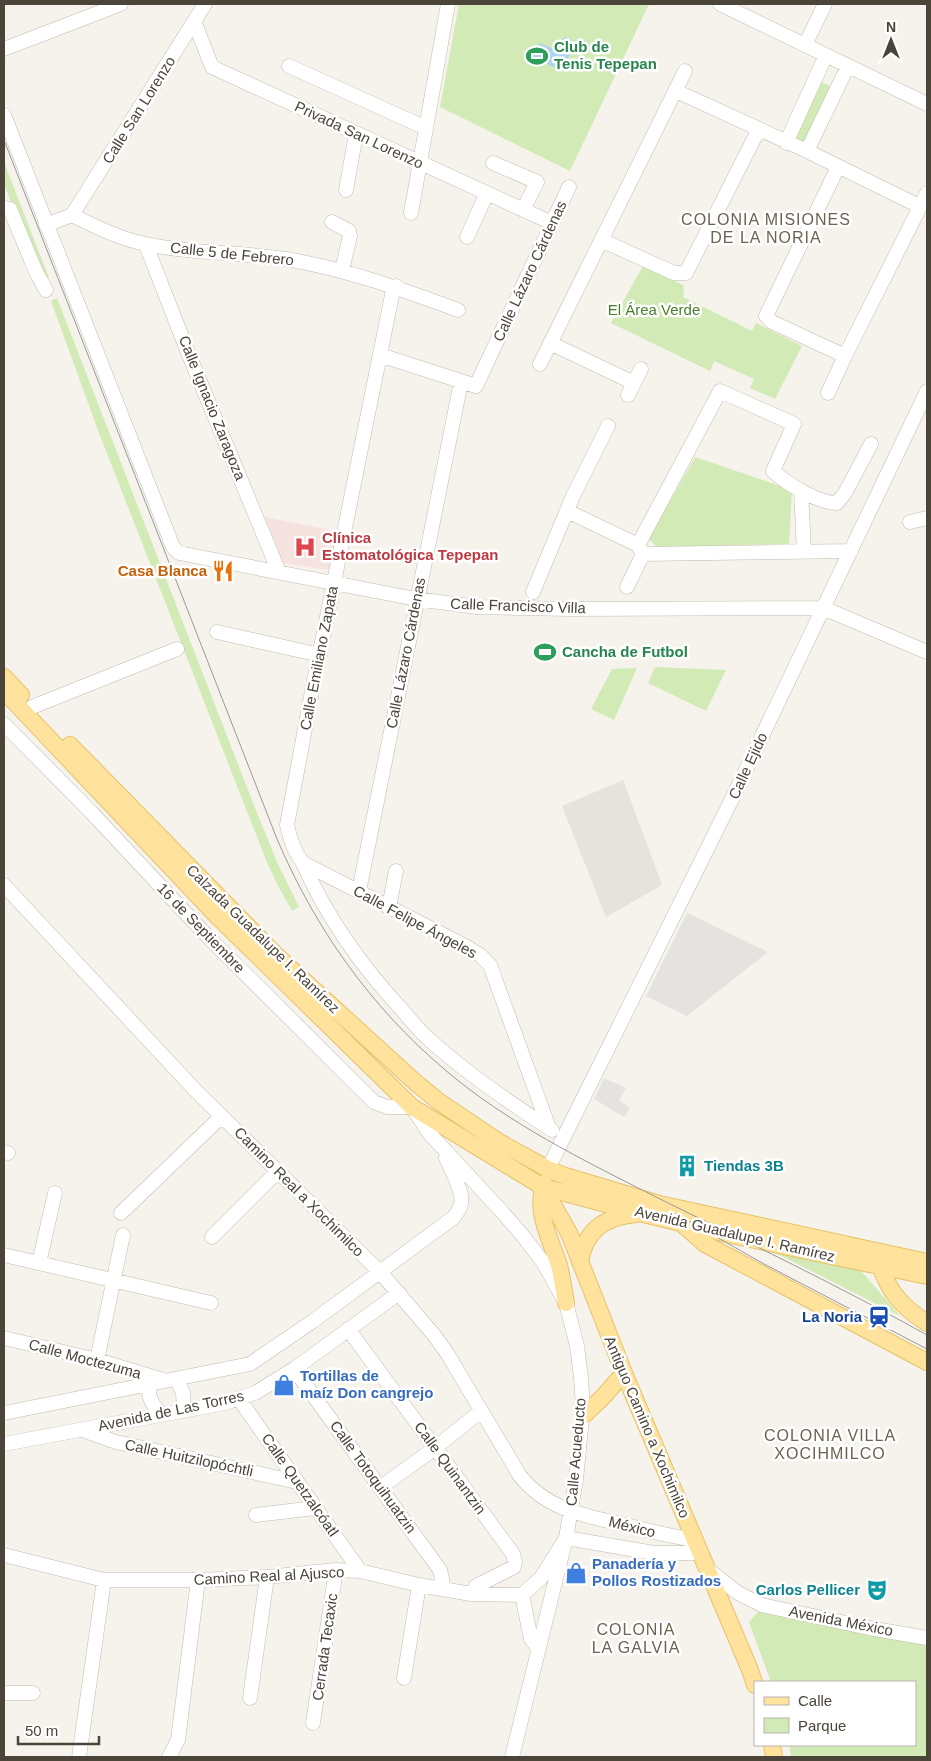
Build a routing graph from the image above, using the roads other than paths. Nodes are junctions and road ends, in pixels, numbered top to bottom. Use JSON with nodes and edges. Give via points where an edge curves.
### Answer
{"nodes":[{"id":1,"x":121,"y":4,"type":"edge"},
{"id":2,"x":206,"y":4,"type":"edge"},
{"id":3,"x":448,"y":4,"type":"edge"},
{"id":4,"x":825,"y":4,"type":"edge"},
{"id":5,"x":727,"y":5,"type":"edge"},
{"id":6,"x":194,"y":21,"type":"junction"},
{"id":7,"x":805,"y":45,"type":"junction"},
{"id":8,"x":4,"y":49,"type":"edge"},
{"id":9,"x":826,"y":55,"type":"junction"},
{"id":10,"x":289,"y":66,"type":"dead end"},
{"id":11,"x":848,"y":66,"type":"junction"},
{"id":12,"x":685,"y":71,"type":"dead end"},
{"id":13,"x":676,"y":91,"type":"junction"},
{"id":14,"x":927,"y":104,"type":"edge"},
{"id":15,"x":4,"y":115,"type":"edge"},
{"id":16,"x":426,"y":128,"type":"junction"},
{"id":17,"x":759,"y":129,"type":"junction"},
{"id":18,"x":356,"y":134,"type":"junction"},
{"id":19,"x":786,"y":143,"type":"junction"},
{"id":20,"x":806,"y":151,"type":"junction"},
{"id":21,"x":493,"y":162,"type":"dead end"},
{"id":22,"x":420,"y":163,"type":"junction"},
{"id":23,"x":838,"y":167,"type":"junction"},
{"id":24,"x":569,"y":187,"type":"dead end"},
{"id":25,"x":346,"y":190,"type":"dead end"},
{"id":26,"x":487,"y":193,"type":"junction"},
{"id":27,"x":927,"y":193,"type":"edge"},
{"id":28,"x":919,"y":206,"type":"junction"},
{"id":29,"x":4,"y":208,"type":"edge"},
{"id":30,"x":523,"y":210,"type":"junction"},
{"id":31,"x":411,"y":213,"type":"dead end"},
{"id":32,"x":72,"y":215,"type":"junction"},
{"id":33,"x":332,"y":222,"type":"dead end"},
{"id":34,"x":552,"y":224,"type":"junction"},
{"id":35,"x":46,"y":225,"type":"junction"},
{"id":36,"x":467,"y":237,"type":"dead end"},
{"id":37,"x":601,"y":240,"type":"junction"},
{"id":38,"x":146,"y":244,"type":"junction"},
{"id":39,"x":342,"y":270,"type":"junction"},
{"id":40,"x":396,"y":286,"type":"junction"},
{"id":41,"x":46,"y":290,"type":"dead end"},
{"id":42,"x":458,"y":310,"type":"dead end"},
{"id":43,"x":550,"y":343,"type":"junction"},
{"id":44,"x":380,"y":356,"type":"junction"},
{"id":45,"x":845,"y":356,"type":"junction"},
{"id":46,"x":540,"y":364,"type":"dead end"},
{"id":47,"x":641,"y":369,"type":"dead end"},
{"id":48,"x":461,"y":382,"type":"junction"},
{"id":49,"x":927,"y":392,"type":"edge"},
{"id":50,"x":828,"y":393,"type":"dead end"},
{"id":51,"x":608,"y":426,"type":"dead end"},
{"id":52,"x":871,"y":444,"type":"dead end"},
{"id":53,"x":801,"y":490,"type":"junction"},
{"id":54,"x":567,"y":511,"type":"junction"},
{"id":55,"x":927,"y":518,"type":"edge"},
{"id":56,"x":910,"y":522,"type":"dead end"},
{"id":57,"x":640,"y":550,"type":"junction"},
{"id":58,"x":851,"y":551,"type":"junction"},
{"id":59,"x":804,"y":552,"type":"junction"},
{"id":60,"x":279,"y":572,"type":"junction"},
{"id":61,"x":334,"y":583,"type":"junction"},
{"id":62,"x":627,"y":587,"type":"dead end"},
{"id":63,"x":533,"y":592,"type":"dead end"},
{"id":64,"x":416,"y":599,"type":"junction"},
{"id":65,"x":823,"y":608,"type":"junction"},
{"id":66,"x":216,"y":632,"type":"dead end"},
{"id":67,"x":177,"y":649,"type":"dead end"},
{"id":68,"x":927,"y":652,"type":"edge"},
{"id":69,"x":320,"y":655,"type":"junction"},
{"id":70,"x":4,"y":676,"type":"edge"},
{"id":71,"x":4,"y":691,"type":"edge"},
{"id":72,"x":32,"y":707,"type":"junction"},
{"id":73,"x":4,"y":724,"type":"edge"},
{"id":74,"x":303,"y":864,"type":"junction"},
{"id":75,"x":396,"y":871,"type":"dead end"},
{"id":76,"x":4,"y":886,"type":"edge"},
{"id":77,"x":358,"y":891,"type":"junction"},
{"id":78,"x":389,"y":907,"type":"junction"},
{"id":79,"x":412,"y":1107,"type":"junction"},
{"id":80,"x":222,"y":1116,"type":"junction"},
{"id":81,"x":549,"y":1128,"type":"junction"},
{"id":82,"x":565,"y":1138,"type":"junction"},
{"id":83,"x":442,"y":1149,"type":"junction"},
{"id":84,"x":548,"y":1169,"type":"junction"},
{"id":85,"x":278,"y":1171,"type":"junction"},
{"id":86,"x":543,"y":1187,"type":"junction"},
{"id":87,"x":55,"y":1193,"type":"dead end"},
{"id":88,"x":122,"y":1213,"type":"dead end"},
{"id":89,"x":643,"y":1214,"type":"junction"},
{"id":90,"x":679,"y":1222,"type":"junction"},
{"id":91,"x":123,"y":1235,"type":"dead end"},
{"id":92,"x":212,"y":1237,"type":"dead end"},
{"id":93,"x":4,"y":1255,"type":"edge"},
{"id":94,"x":877,"y":1259,"type":"junction"},
{"id":95,"x":580,"y":1262,"type":"junction"},
{"id":96,"x":927,"y":1262,"type":"edge"},
{"id":97,"x":38,"y":1263,"type":"junction"},
{"id":98,"x":380,"y":1272,"type":"junction"},
{"id":99,"x":927,"y":1276,"type":"edge"},
{"id":100,"x":113,"y":1280,"type":"junction"},
{"id":101,"x":399,"y":1293,"type":"junction"},
{"id":102,"x":211,"y":1303,"type":"dead end"},
{"id":103,"x":566,"y":1303,"type":"junction"},
{"id":104,"x":927,"y":1323,"type":"edge"},
{"id":105,"x":348,"y":1330,"type":"junction"},
{"id":106,"x":4,"y":1338,"type":"edge"},
{"id":107,"x":97,"y":1360,"type":"junction"},
{"id":108,"x":927,"y":1362,"type":"edge"},
{"id":109,"x":294,"y":1369,"type":"junction"},
{"id":110,"x":624,"y":1373,"type":"junction"},
{"id":111,"x":172,"y":1380,"type":"junction"},
{"id":112,"x":149,"y":1384,"type":"junction"},
{"id":113,"x":239,"y":1399,"type":"junction"},
{"id":114,"x":184,"y":1410,"type":"junction"},
{"id":115,"x":481,"y":1411,"type":"junction"},
{"id":116,"x":4,"y":1414,"type":"edge"},
{"id":117,"x":161,"y":1414,"type":"junction"},
{"id":118,"x":583,"y":1416,"type":"junction"},
{"id":119,"x":82,"y":1430,"type":"junction"},
{"id":120,"x":4,"y":1444,"type":"edge"},
{"id":121,"x":435,"y":1448,"type":"junction"},
{"id":122,"x":298,"y":1482,"type":"junction"},
{"id":123,"x":381,"y":1487,"type":"junction"},
{"id":124,"x":316,"y":1508,"type":"junction"},
{"id":125,"x":571,"y":1512,"type":"junction"},
{"id":126,"x":256,"y":1515,"type":"dead end"},
{"id":127,"x":566,"y":1538,"type":"junction"},
{"id":128,"x":700,"y":1554,"type":"junction"},
{"id":129,"x":4,"y":1555,"type":"edge"},
{"id":130,"x":336,"y":1570,"type":"junction"},
{"id":131,"x":360,"y":1571,"type":"junction"},
{"id":132,"x":267,"y":1577,"type":"junction"},
{"id":133,"x":104,"y":1580,"type":"junction"},
{"id":134,"x":198,"y":1580,"type":"junction"},
{"id":135,"x":419,"y":1585,"type":"junction"},
{"id":136,"x":442,"y":1589,"type":"junction"},
{"id":137,"x":471,"y":1594,"type":"junction"},
{"id":138,"x":522,"y":1595,"type":"junction"},
{"id":139,"x":927,"y":1638,"type":"edge"},
{"id":140,"x":538,"y":1648,"type":"junction"},
{"id":141,"x":404,"y":1678,"type":"dead end"},
{"id":142,"x":754,"y":1682,"type":"edge"},
{"id":143,"x":4,"y":1693,"type":"edge"},
{"id":144,"x":33,"y":1693,"type":"dead end"},
{"id":145,"x":250,"y":1698,"type":"dead end"},
{"id":146,"x":313,"y":1723,"type":"dead end"},
{"id":147,"x":79,"y":1757,"type":"edge"},
{"id":148,"x":169,"y":1757,"type":"edge"},
{"id":149,"x":512,"y":1757,"type":"edge"}],
"edges":[{"from":1,"to":8,"type":"street"},
{"from":2,"to":6,"type":"street","name":"Calle San Lorenzo"},
{"from":3,"to":16,"type":"street"},
{"from":4,"to":7,"type":"street"},
{"from":5,"to":7,"type":"street"},
{"from":6,"to":18,"type":"street","name":"Privada San Lorenzo","via":[[212,67]]},
{"from":6,"to":32,"type":"street","name":"Calle San Lorenzo"},
{"from":7,"to":9,"type":"street"},
{"from":9,"to":11,"type":"street"},
{"from":9,"to":19,"type":"street"},
{"from":10,"to":16,"type":"street"},
{"from":11,"to":14,"type":"street"},
{"from":11,"to":20,"type":"street"},
{"from":12,"to":13,"type":"street"},
{"from":13,"to":17,"type":"street"},
{"from":13,"to":37,"type":"street"},
{"from":15,"to":35,"type":"street"},
{"from":16,"to":22,"type":"street"},
{"from":17,"to":19,"type":"street"},
{"from":17,"to":37,"type":"street","via":[[686,273],[674,273]]},
{"from":18,"to":22,"type":"street","name":"Privada San Lorenzo"},
{"from":18,"to":25,"type":"street"},
{"from":19,"to":20,"type":"street"},
{"from":20,"to":23,"type":"street"},
{"from":21,"to":30,"type":"street","via":[[537,182]]},
{"from":22,"to":26,"type":"street","name":"Privada San Lorenzo"},
{"from":22,"to":31,"type":"street"},
{"from":23,"to":28,"type":"street"},
{"from":23,"to":45,"type":"street","via":[[766,316],[768,320]]},
{"from":24,"to":34,"type":"street","name":"Calle Lázaro Cárdenas"},
{"from":26,"to":30,"type":"street","name":"Privada San Lorenzo"},
{"from":26,"to":36,"type":"street"},
{"from":27,"to":28,"type":"street"},
{"from":28,"to":45,"type":"street"},
{"from":29,"to":41,"type":"street","via":[[10,209]]},
{"from":30,"to":34,"type":"street","name":"Privada San Lorenzo"},
{"from":32,"to":35,"type":"street"},
{"from":32,"to":38,"type":"street","name":"Calle 5 de Febrero","via":[[102,230]]},
{"from":33,"to":39,"type":"street","via":[[349,231]]},
{"from":34,"to":48,"type":"street","name":"Calle Lázaro Cárdenas","via":[[476,386]]},
{"from":35,"to":60,"type":"street","name":"Calle Francisco Villa","via":[[173,547],[186,555]]},
{"from":37,"to":43,"type":"street"},
{"from":38,"to":39,"type":"street","name":"Calle 5 de Febrero","via":[[285,259]]},
{"from":38,"to":60,"type":"street","name":"Calle Ignacio Zaragoza"},
{"from":39,"to":40,"type":"street","name":"Calle 5 de Febrero"},
{"from":40,"to":42,"type":"street","name":"Calle 5 de Febrero"},
{"from":40,"to":44,"type":"street","name":"Calle Emiliano Zapata"},
{"from":43,"to":46,"type":"street"},
{"from":43,"to":47,"type":"street","via":[[631,389]]},
{"from":44,"to":48,"type":"street"},
{"from":44,"to":61,"type":"street","name":"Calle Emiliano Zapata"},
{"from":45,"to":50,"type":"street"},
{"from":48,"to":64,"type":"street","name":"Calle Lázaro Cárdenas"},
{"from":49,"to":58,"type":"street","name":"Calle Ejido"},
{"from":51,"to":54,"type":"street"},
{"from":52,"to":53,"type":"street","via":[[837,503],[829,503]]},
{"from":53,"to":57,"type":"street","via":[[773,472],[794,424],[720,391]]},
{"from":53,"to":59,"type":"street"},
{"from":54,"to":57,"type":"street"},
{"from":54,"to":63,"type":"street"},
{"from":55,"to":56,"type":"street"},
{"from":57,"to":59,"type":"street"},
{"from":57,"to":62,"type":"street"},
{"from":58,"to":59,"type":"street"},
{"from":58,"to":65,"type":"street","name":"Calle Ejido"},
{"from":60,"to":61,"type":"street","name":"Calle Francisco Villa"},
{"from":61,"to":64,"type":"street","name":"Calle Francisco Villa"},
{"from":61,"to":69,"type":"street","name":"Calle Emiliano Zapata"},
{"from":64,"to":65,"type":"street","name":"Calle Francisco Villa","via":[[477,607]]},
{"from":64,"to":77,"type":"street","name":"Calle Lázaro Cárdenas"},
{"from":65,"to":68,"type":"street"},
{"from":65,"to":82,"type":"street","name":"Calle Ejido"},
{"from":66,"to":69,"type":"street"},
{"from":67,"to":72,"type":"street"},
{"from":69,"to":74,"type":"street","name":"Calle Emiliano Zapata","via":[[287,825],[290,841]]},
{"from":70,"to":72,"type":"main road","name":"Calzada Guadalupe I. Ramírez"},
{"from":71,"to":79,"type":"main road","name":"Calzada Guadalupe I. Ramírez","via":[[217,916]]},
{"from":72,"to":84,"type":"main road","name":"Calzada Guadalupe I. Ramírez","via":[[277,956],[415,1082],[498,1142]]},
{"from":73,"to":79,"type":"street","name":"16 de Septiembre","via":[[209,938],[374,1102],[387,1107]]},
{"from":74,"to":77,"type":"street","name":"Calle Felipe Ángeles"},
{"from":74,"to":81,"type":"street","via":[[341,932],[372,976],[430,1041],[497,1094]]},
{"from":75,"to":78,"type":"street"},
{"from":76,"to":80,"type":"street","name":"Camino Real a Xochimilco"},
{"from":77,"to":78,"type":"street","name":"Calle Felipe Ángeles"},
{"from":78,"to":81,"type":"street","name":"Calle Felipe Ángeles","via":[[465,946],[490,965]]},
{"from":79,"to":83,"type":"street","name":"Calle Acueducto"},
{"from":79,"to":86,"type":"main road","name":"Calzada Guadalupe I. Ramírez"},
{"from":80,"to":85,"type":"street","name":"Camino Real a Xochimilco"},
{"from":80,"to":88,"type":"street"},
{"from":81,"to":82,"type":"street"},
{"from":82,"to":84,"type":"street","name":"Calle Ejido"},
{"from":83,"to":98,"type":"street","name":"Avenida de Las Torres","via":[[461,1195],[459,1210],[453,1218]]},
{"from":83,"to":103,"type":"street","name":"Calle Acueducto","via":[[523,1236],[543,1262]]},
{"from":84,"to":86,"type":"main road"},
{"from":84,"to":94,"type":"main road","name":"Avenida Guadalupe I. Ramírez","via":[[659,1204]]},
{"from":85,"to":92,"type":"street"},
{"from":85,"to":98,"type":"street","name":"Camino Real a Xochimilco"},
{"from":86,"to":89,"type":"main road","name":"Avenida Guadalupe I. Ramírez"},
{"from":86,"to":95,"type":"main road","name":"Antiguo Camino a Xochimilco","via":[[569,1233]]},
{"from":86,"to":103,"type":"main road","via":[[542,1217],[559,1267]]},
{"from":87,"to":97,"type":"street"},
{"from":89,"to":90,"type":"main road","name":"Avenida Guadalupe I. Ramírez"},
{"from":89,"to":95,"type":"main road","via":[[608,1220],[582,1248]]},
{"from":90,"to":94,"type":"main road","name":"Avenida Guadalupe I. Ramírez","via":[[736,1236]]},
{"from":90,"to":108,"type":"main road","via":[[705,1244]]},
{"from":91,"to":100,"type":"street"},
{"from":93,"to":97,"type":"street"},
{"from":94,"to":96,"type":"main road","name":"Avenida Guadalupe I. Ramírez"},
{"from":94,"to":99,"type":"main road","name":"Avenida Guadalupe I. Ramírez"},
{"from":94,"to":104,"type":"main road","via":[[893,1293]]},
{"from":95,"to":110,"type":"main road","name":"Antiguo Camino a Xochimilco"},
{"from":97,"to":100,"type":"street"},
{"from":98,"to":101,"type":"street","name":"Camino Real a Xochimilco"},
{"from":98,"to":111,"type":"street","name":"Avenida de Las Torres","via":[[250,1364]]},
{"from":100,"to":102,"type":"street"},
{"from":100,"to":107,"type":"street"},
{"from":101,"to":105,"type":"street","name":"Avenida de Las Torres"},
{"from":101,"to":115,"type":"street","name":"Camino Real a Xochimilco","via":[[447,1352]]},
{"from":103,"to":118,"type":"street","name":"Calle Acueducto","via":[[578,1354]]},
{"from":105,"to":109,"type":"street","name":"Avenida de Las Torres"},
{"from":105,"to":121,"type":"street","name":"Calle Quinantzin"},
{"from":106,"to":107,"type":"street","name":"Calle Moctezuma"},
{"from":107,"to":111,"type":"street","name":"Calle Moctezuma"},
{"from":109,"to":113,"type":"street","name":"Avenida de Las Torres"},
{"from":109,"to":123,"type":"street","name":"Calle Totoquihuatzin"},
{"from":110,"to":118,"type":"main road"},
{"from":110,"to":128,"type":"main road","name":"Antiguo Camino a Xochimilco"},
{"from":111,"to":112,"type":"street","name":"Avenida de Las Torres"},
{"from":111,"to":114,"type":"street","via":[[183,1393]]},
{"from":112,"to":116,"type":"street","name":"Avenida de Las Torres"},
{"from":112,"to":117,"type":"street","via":[[148,1396]]},
{"from":113,"to":114,"type":"street","name":"Avenida de Las Torres"},
{"from":113,"to":122,"type":"street","name":"Calle Quetzalcóatl"},
{"from":114,"to":117,"type":"street","name":"Avenida de Las Torres"},
{"from":115,"to":121,"type":"street"},
{"from":115,"to":125,"type":"street","name":"Camino Real a Xochimilco","via":[[528,1486]]},
{"from":117,"to":119,"type":"street","name":"Avenida de Las Torres"},
{"from":118,"to":125,"type":"street","name":"Calle Acueducto"},
{"from":119,"to":120,"type":"street","name":"Avenida de Las Torres"},
{"from":119,"to":122,"type":"street","name":"Calle Huitzilopóchtli","via":[[116,1442]]},
{"from":121,"to":123,"type":"street"},
{"from":121,"to":137,"type":"street","name":"Calle Quinantzin","via":[[513,1554],[515,1562],[514,1567],[476,1586]]},
{"from":122,"to":124,"type":"street","name":"Calle Quetzalcóatl"},
{"from":123,"to":136,"type":"street","name":"Calle Totoquihuatzin","via":[[440,1570]]},
{"from":124,"to":126,"type":"street"},
{"from":124,"to":131,"type":"street","name":"Calle Quetzalcóatl"},
{"from":125,"to":127,"type":"street","name":"Calle Acueducto"},
{"from":125,"to":128,"type":"street","name":"México","via":[[667,1536]]},
{"from":127,"to":128,"type":"street","via":[[654,1553]]},
{"from":127,"to":138,"type":"street","via":[[541,1578]]},
{"from":127,"to":140,"type":"street","name":"Calle Acueducto"},
{"from":128,"to":139,"type":"street","name":"Avenida México","via":[[738,1593],[762,1605]]},
{"from":128,"to":142,"type":"main road","name":"Antiguo Camino a Xochimilco"},
{"from":129,"to":133,"type":"street","name":"Camino Real al Ajusco"},
{"from":130,"to":131,"type":"street","name":"Camino Real al Ajusco"},
{"from":130,"to":132,"type":"street","name":"Camino Real al Ajusco"},
{"from":130,"to":146,"type":"street","name":"Cerrada Tecaxic"},
{"from":131,"to":135,"type":"street","name":"Camino Real al Ajusco"},
{"from":132,"to":134,"type":"street","name":"Camino Real al Ajusco"},
{"from":132,"to":145,"type":"street"},
{"from":133,"to":134,"type":"street","name":"Camino Real al Ajusco"},
{"from":133,"to":147,"type":"street"},
{"from":134,"to":148,"type":"street","via":[[178,1740]]},
{"from":135,"to":136,"type":"street","name":"Camino Real al Ajusco"},
{"from":135,"to":141,"type":"street"},
{"from":136,"to":137,"type":"street","name":"Camino Real al Ajusco"},
{"from":137,"to":138,"type":"street","name":"Camino Real al Ajusco"},
{"from":138,"to":140,"type":"street","via":[[531,1639]]},
{"from":140,"to":149,"type":"street","name":"Calle Acueducto"},
{"from":143,"to":144,"type":"street"}]}
